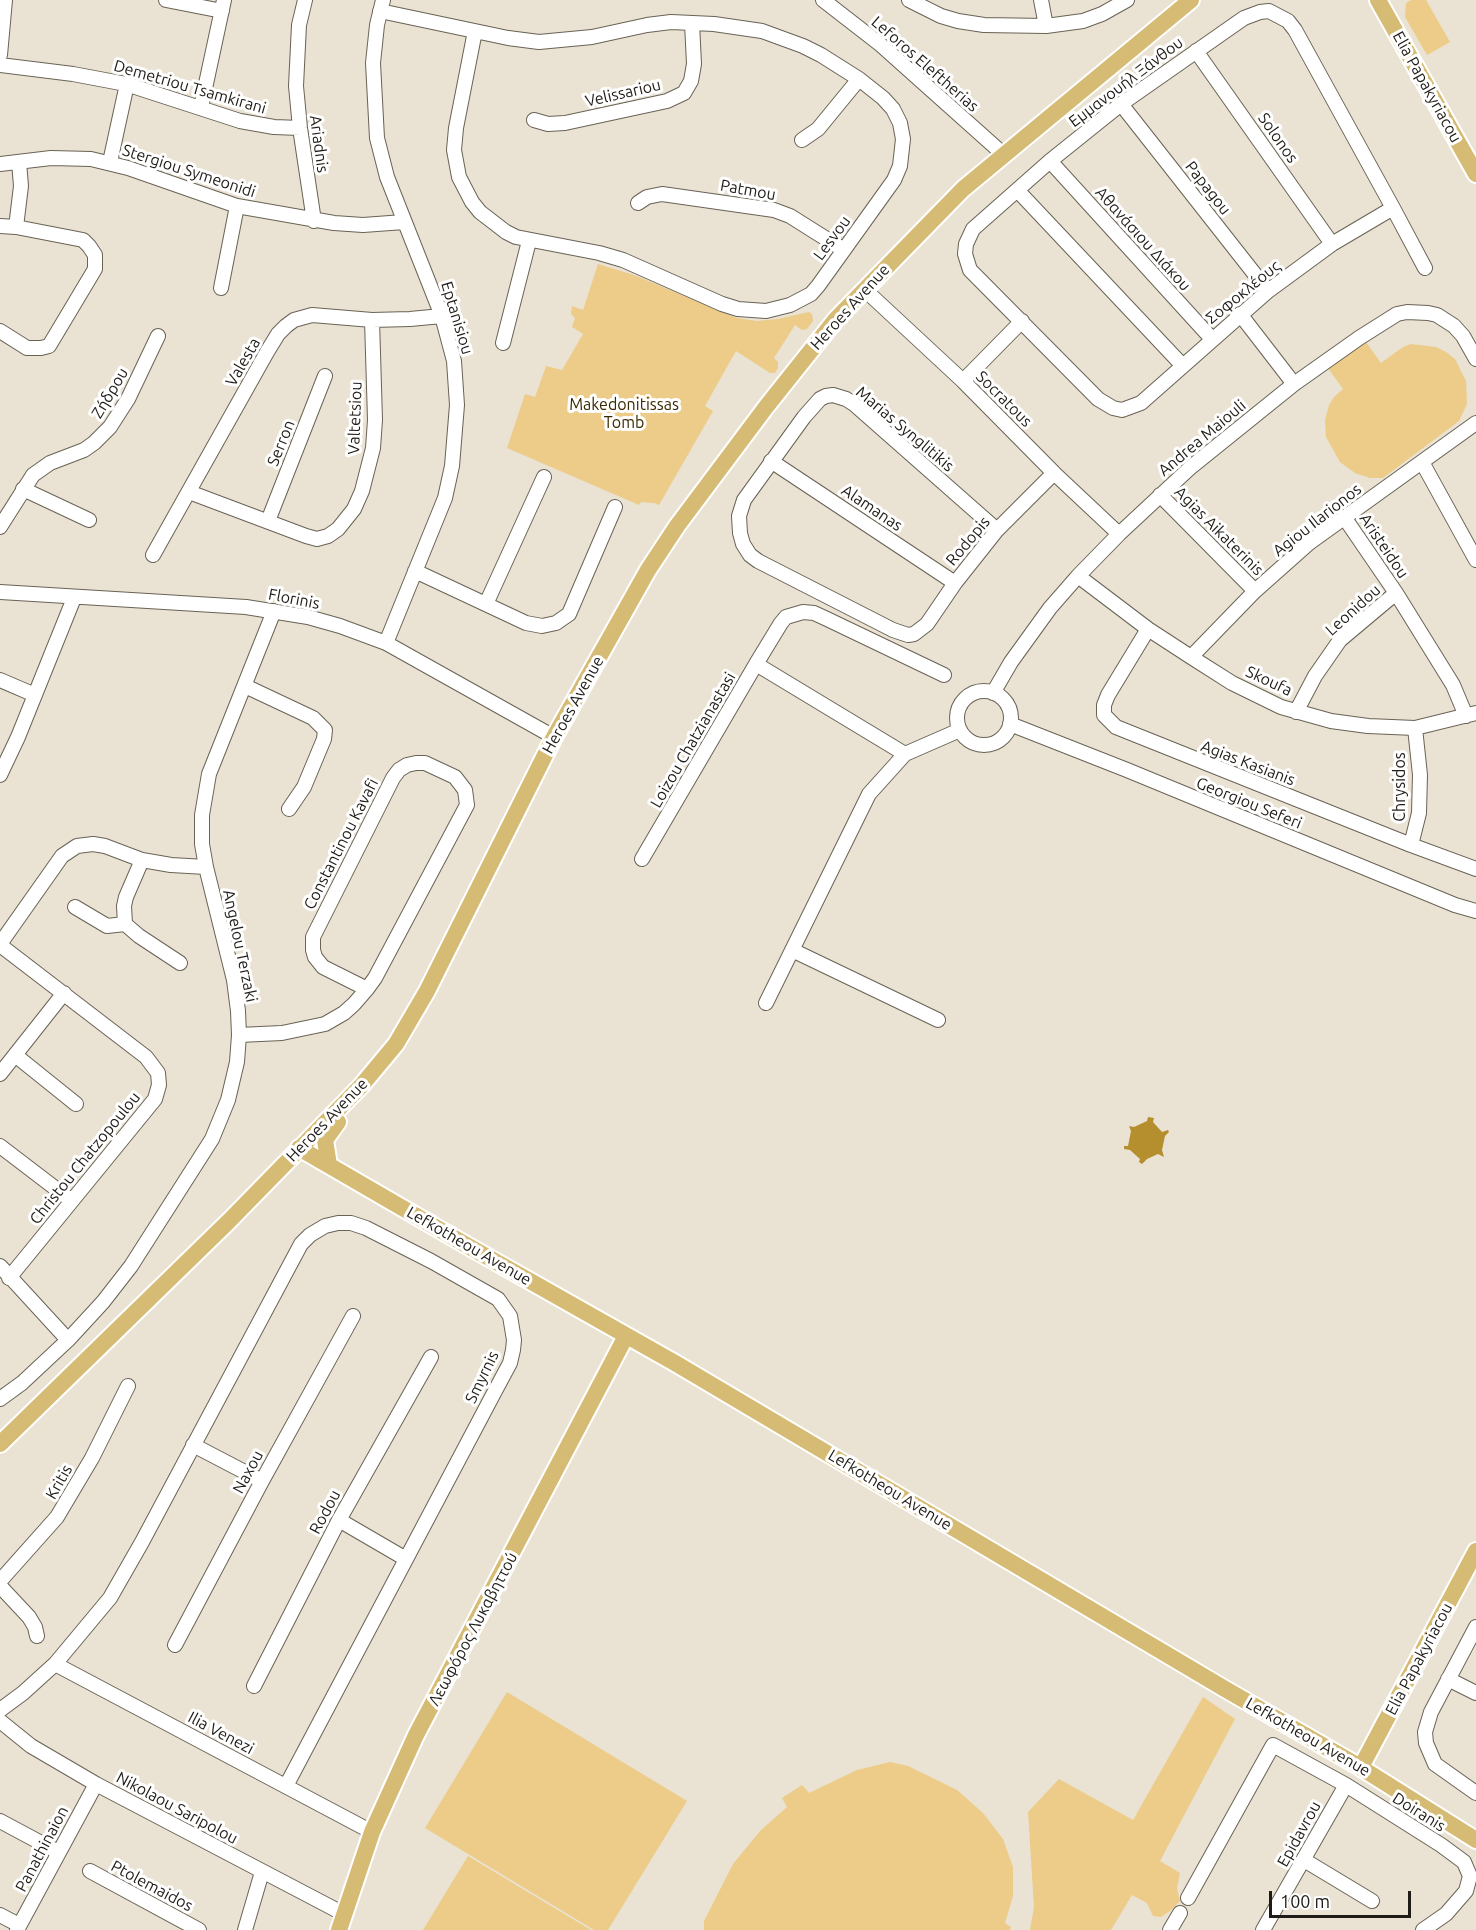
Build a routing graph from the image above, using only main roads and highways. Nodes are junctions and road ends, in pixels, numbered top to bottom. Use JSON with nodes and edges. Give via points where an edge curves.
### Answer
{"nodes":[{"id":1,"x":1191,"y":0,"type":"edge"},
{"id":2,"x":1383,"y":2,"type":"edge"},
{"id":3,"x":1476,"y":174,"type":"edge"},
{"id":4,"x":368,"y":1078,"type":"junction"},
{"id":5,"x":299,"y":1148,"type":"junction"},
{"id":6,"x":329,"y":1166,"type":"junction"},
{"id":7,"x":276,"y":1173,"type":"junction"},
{"id":8,"x":349,"y":1177,"type":"junction"},
{"id":9,"x":626,"y":1336,"type":"junction"},
{"id":10,"x":0,"y":1444,"type":"edge"},
{"id":11,"x":1476,"y":1551,"type":"edge"},
{"id":12,"x":1378,"y":1736,"type":"junction"},
{"id":13,"x":1322,"y":1744,"type":"junction"},
{"id":14,"x":1361,"y":1767,"type":"junction"},
{"id":15,"x":1389,"y":1785,"type":"junction"},
{"id":16,"x":1476,"y":1840,"type":"edge"},
{"id":17,"x":341,"y":1922,"type":"edge"}],
"edges":[{"from":1,"to":4,"type":"main road","name":"Heroes Avenue","via":[[1003,154],[864,289],[817,343],[677,526],[554,737],[427,991],[396,1044]]},
{"from":2,"to":3,"type":"main road","name":"Elia Papakyriacou"},
{"from":4,"to":5,"type":"main road","name":"Heroes Avenue"},
{"from":4,"to":6,"type":"main road","via":[[364,1093],[325,1140]]},
{"from":5,"to":6,"type":"main road","name":"Lefkotheou Avenue"},
{"from":5,"to":7,"type":"main road","name":"Heroes Avenue"},
{"from":6,"to":8,"type":"main road","name":"Lefkotheou Avenue"},
{"from":7,"to":8,"type":"main road","via":[[297,1165],[311,1165]]},
{"from":7,"to":10,"type":"main road","name":"Heroes Avenue"},
{"from":8,"to":9,"type":"main road","name":"Lefkotheou Avenue"},
{"from":9,"to":13,"type":"main road","name":"Lefkotheou Avenue"},
{"from":9,"to":17,"type":"main road","name":"Λεωφόρος Λυκαβηττού","via":[[416,1736],[372,1832]]},
{"from":11,"to":12,"type":"main road","name":"Elia Papakyriacou"},
{"from":12,"to":13,"type":"main road","via":[[1355,1749]]},
{"from":12,"to":14,"type":"main road","name":"Elia Papakyriacou"},
{"from":12,"to":15,"type":"main road","via":[[1378,1763]]},
{"from":13,"to":14,"type":"main road","name":"Lefkotheou Avenue"},
{"from":14,"to":15,"type":"main road","name":"Lefkotheou Avenue"},
{"from":15,"to":16,"type":"main road","name":"Lefkotheou Avenue"}]}
